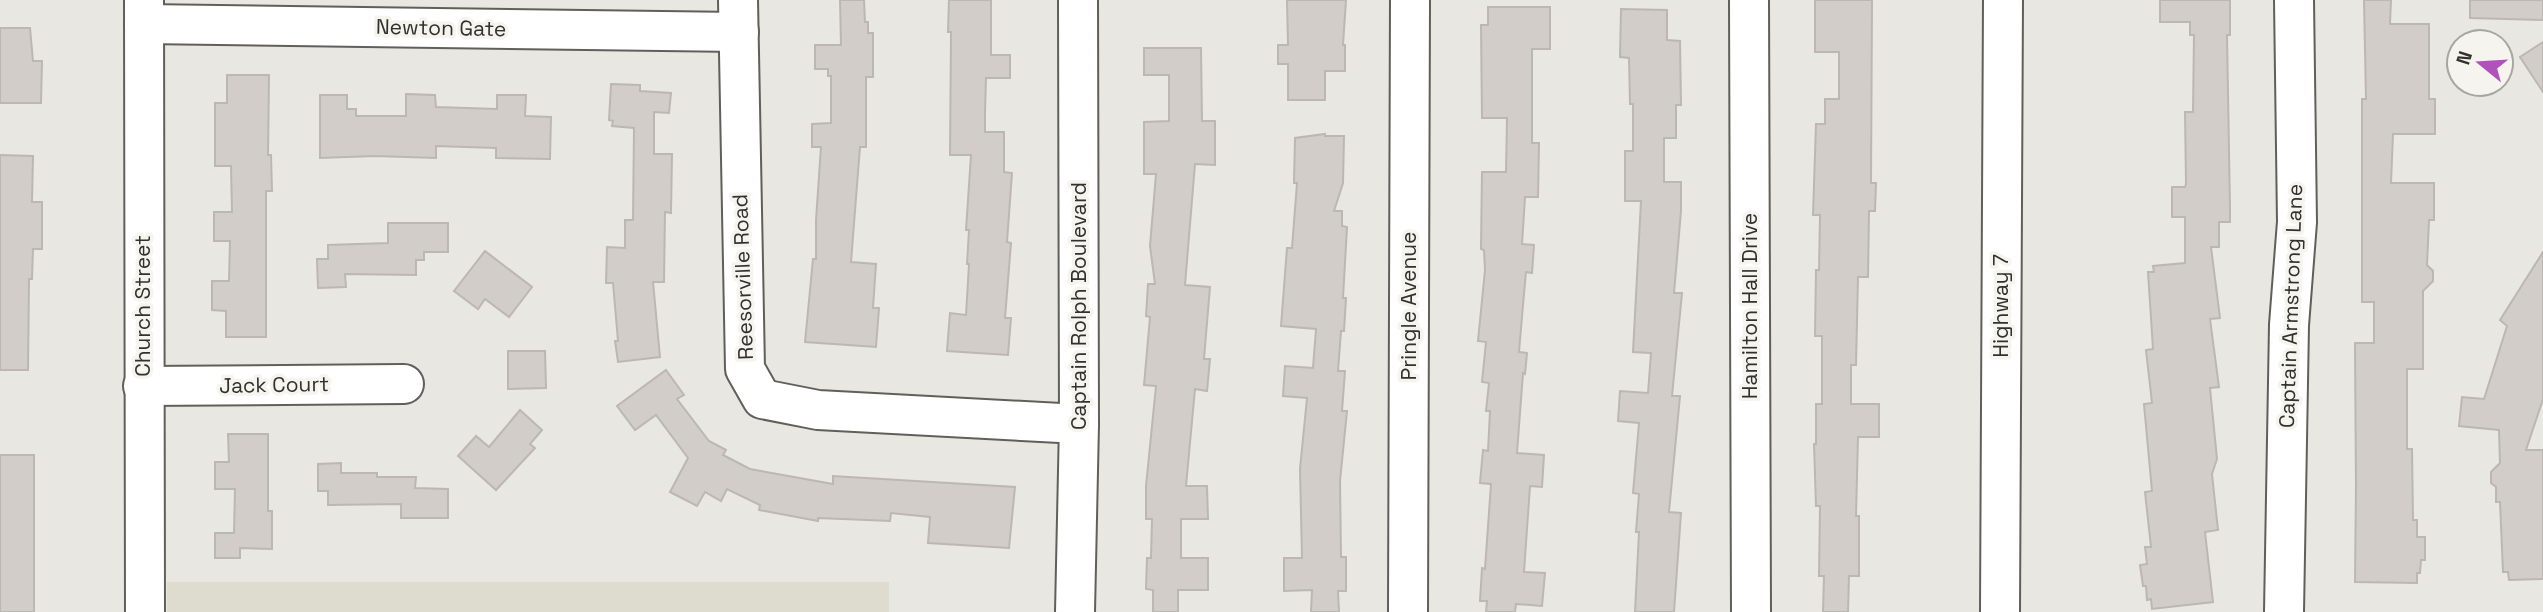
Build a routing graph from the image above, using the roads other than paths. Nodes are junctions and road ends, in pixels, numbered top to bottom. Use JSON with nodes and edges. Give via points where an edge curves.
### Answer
{"nodes":[{"id":1,"x":1078,"y":0,"type":"edge"},
{"id":2,"x":1410,"y":0,"type":"edge"},
{"id":3,"x":1749,"y":0,"type":"edge"},
{"id":4,"x":2003,"y":0,"type":"edge"},
{"id":5,"x":2294,"y":0,"type":"edge"},
{"id":6,"x":144,"y":12,"type":"edge"},
{"id":7,"x":739,"y":16,"type":"edge"},
{"id":8,"x":404,"y":384,"type":"dead end"},
{"id":9,"x":143,"y":386,"type":"junction"},
{"id":10,"x":1079,"y":424,"type":"junction"},
{"id":11,"x":145,"y":612,"type":"edge"},
{"id":12,"x":1074,"y":612,"type":"edge"},
{"id":13,"x":1409,"y":612,"type":"edge"},
{"id":14,"x":1751,"y":612,"type":"edge"},
{"id":15,"x":2000,"y":612,"type":"edge"},
{"id":16,"x":2284,"y":612,"type":"edge"}],
"edges":[{"from":1,"to":10,"type":"street","name":"Captain Rolph Boulevard"},
{"from":2,"to":13,"type":"street","name":"Pringle Avenue"},
{"from":3,"to":14,"type":"street","name":"Hamilton Hall Drive"},
{"from":4,"to":15,"type":"street","name":"Highway 7"},
{"from":5,"to":16,"type":"street","name":"Captain Armstrong Lane","via":[[2297,222],[2289,325]]},
{"from":6,"to":7,"type":"street","name":"Newton Gate"},
{"from":6,"to":9,"type":"street","name":"Church Street"},
{"from":7,"to":10,"type":"street","name":"Reesorville Road","via":[[745,369],[762,399],[818,410]]},
{"from":8,"to":9,"type":"street","name":"Jack Court"},
{"from":9,"to":11,"type":"street","name":"Church Street"},
{"from":10,"to":12,"type":"street","name":"Captain Rolph Boulevard"}]}
